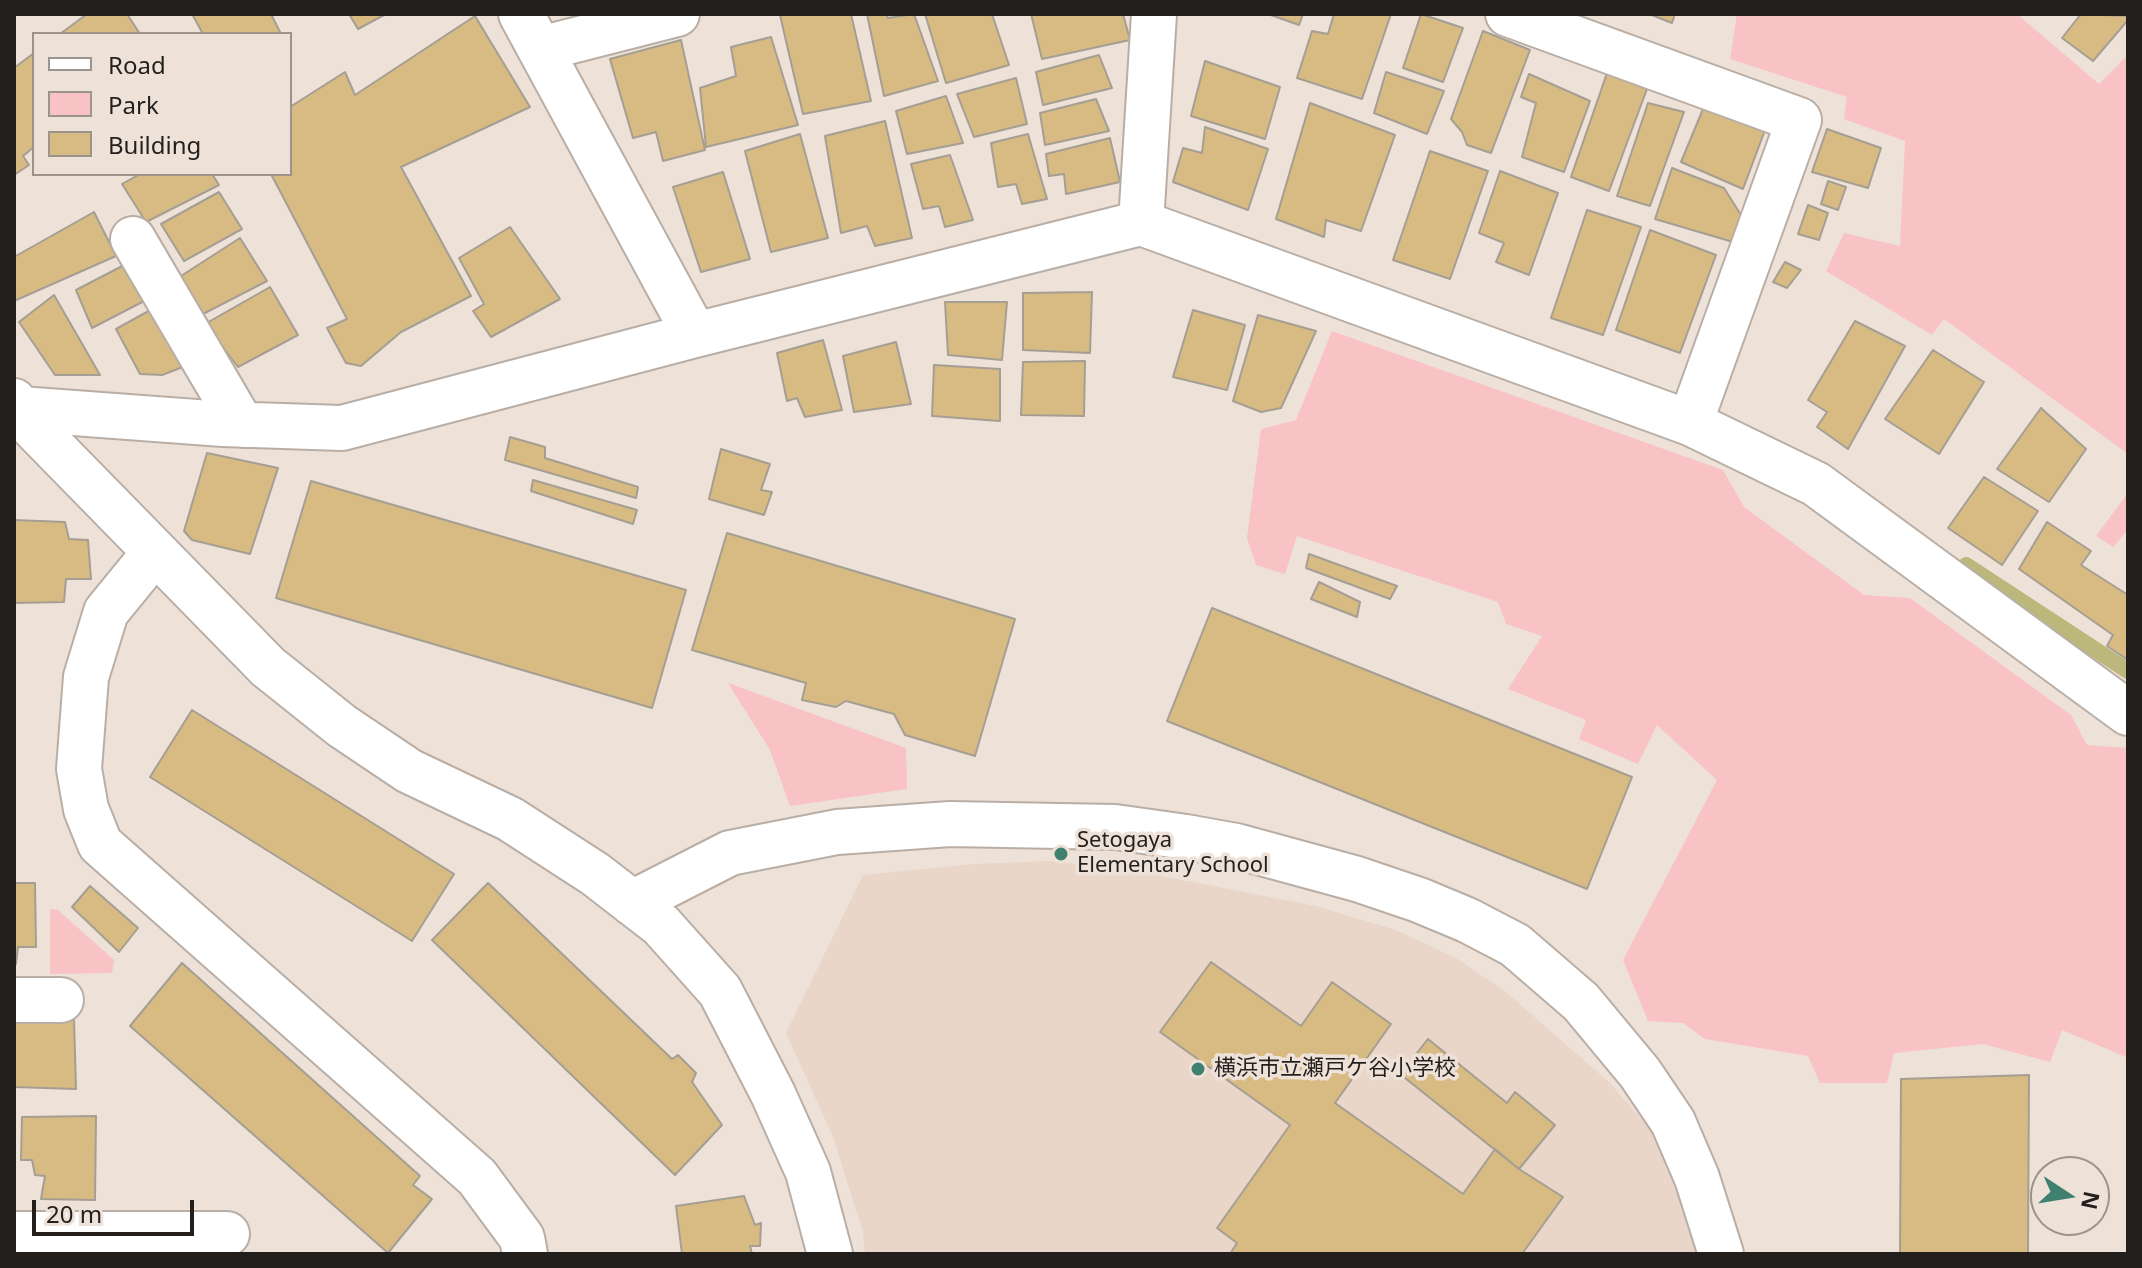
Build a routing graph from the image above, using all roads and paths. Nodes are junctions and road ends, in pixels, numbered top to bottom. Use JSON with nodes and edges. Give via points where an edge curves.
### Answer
{"nodes":[{"id":1,"x":677,"y":14,"type":"edge"},
{"id":2,"x":1154,"y":14,"type":"edge"},
{"id":3,"x":1508,"y":14,"type":"edge"},
{"id":4,"x":530,"y":32,"type":"edge"},
{"id":5,"x":1141,"y":223,"type":"junction"},
{"id":6,"x":133,"y":239,"type":"dead end"},
{"id":7,"x":695,"y":335,"type":"junction"},
{"id":8,"x":17,"y":405,"type":"edge"},
{"id":9,"x":1690,"y":423,"type":"junction"},
{"id":10,"x":242,"y":425,"type":"junction"},
{"id":11,"x":155,"y":552,"type":"junction"},
{"id":12,"x":2128,"y":713,"type":"edge"},
{"id":13,"x":632,"y":903,"type":"junction"},
{"id":14,"x":14,"y":1000,"type":"edge"},
{"id":15,"x":61,"y":1000,"type":"dead end"},
{"id":16,"x":14,"y":1234,"type":"edge"},
{"id":17,"x":227,"y":1234,"type":"dead end"},
{"id":18,"x":525,"y":1254,"type":"edge"},
{"id":19,"x":830,"y":1254,"type":"edge"},
{"id":20,"x":1721,"y":1254,"type":"edge"}],
"edges":[{"from":1,"to":4,"type":"street"},
{"from":2,"to":5,"type":"street"},
{"from":3,"to":9,"type":"street","via":[[1799,120]]},
{"from":4,"to":7,"type":"street"},
{"from":5,"to":7,"type":"street"},
{"from":5,"to":9,"type":"street"},
{"from":6,"to":10,"type":"street"},
{"from":7,"to":10,"type":"street","via":[[342,428]]},
{"from":8,"to":10,"type":"street"},
{"from":8,"to":11,"type":"street"},
{"from":9,"to":12,"type":"street","via":[[1816,484]]},
{"from":11,"to":13,"type":"street","via":[[268,667],[342,726],[409,771],[510,819]]},
{"from":11,"to":18,"type":"street","via":[[106,612],[86,677],[79,769],[86,809],[100,844],[477,1177],[522,1238]]},
{"from":13,"to":19,"type":"street","via":[[661,925],[720,991],[808,1172]]},
{"from":13,"to":20,"type":"street","via":[[730,853],[837,832],[950,824],[1115,827],[1236,846],[1357,879],[1467,920],[1515,945],[1581,1002],[1673,1122]]},
{"from":14,"to":15,"type":"street"},
{"from":16,"to":17,"type":"street"}]}
